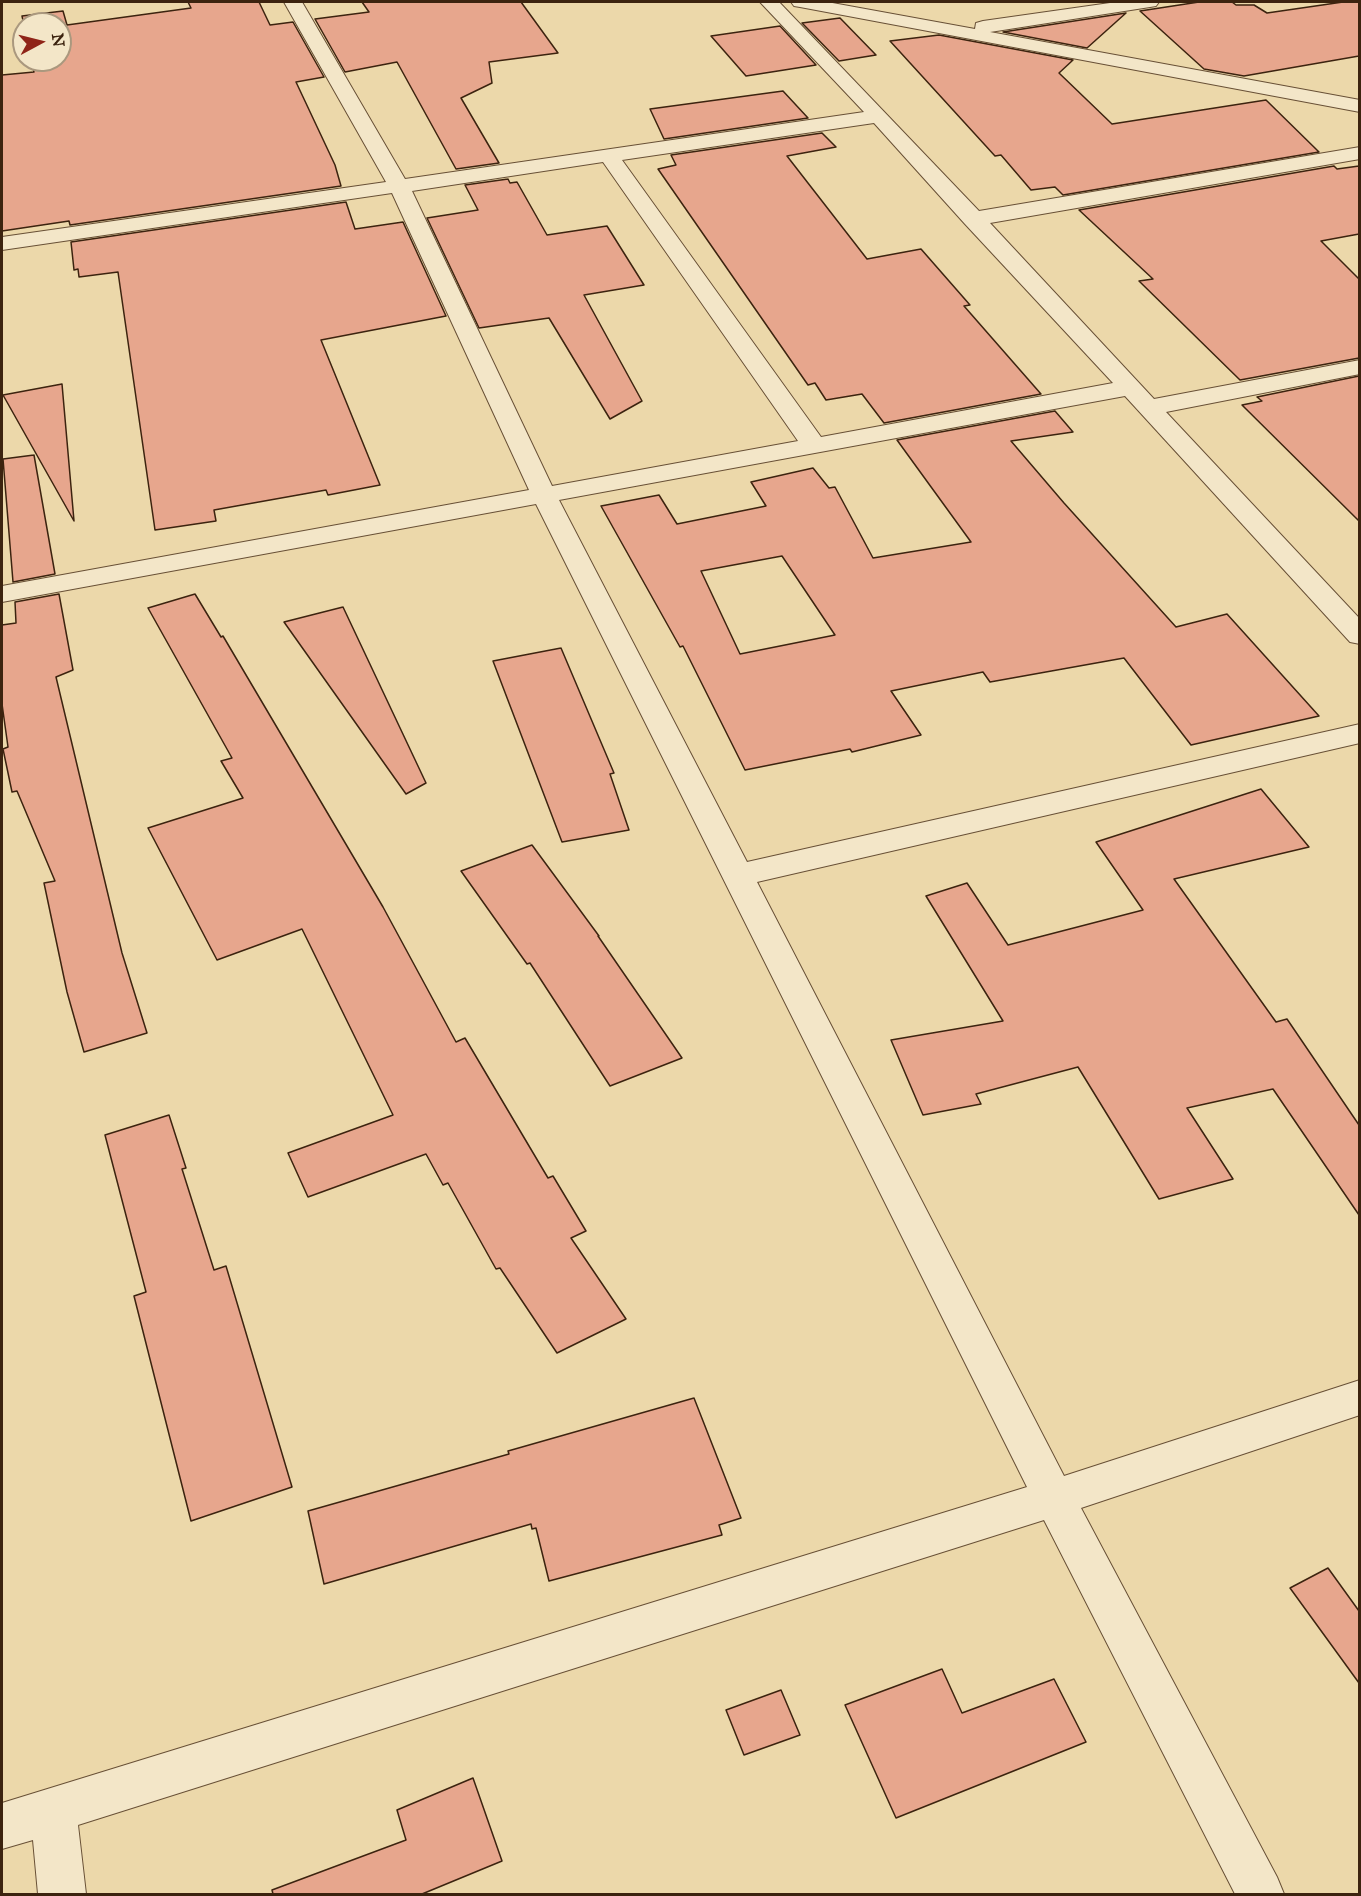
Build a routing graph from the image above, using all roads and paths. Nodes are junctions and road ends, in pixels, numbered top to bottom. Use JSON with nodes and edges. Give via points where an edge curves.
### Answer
{"nodes":[{"id":1,"x":293,"y":2,"type":"edge"},
{"id":2,"x":769,"y":2,"type":"edge"},
{"id":3,"x":800,"y":2,"type":"edge"},
{"id":4,"x":1150,"y":2,"type":"edge"},
{"id":5,"x":958,"y":31,"type":"junction"},
{"id":6,"x":1359,"y":106,"type":"edge"},
{"id":7,"x":879,"y":116,"type":"junction"},
{"id":8,"x":1359,"y":153,"type":"edge"},
{"id":9,"x":608,"y":155,"type":"junction"},
{"id":10,"x":399,"y":186,"type":"junction"},
{"id":11,"x":973,"y":219,"type":"junction"},
{"id":12,"x":2,"y":244,"type":"edge"},
{"id":13,"x":1359,"y":367,"type":"edge"},
{"id":14,"x":1128,"y":388,"type":"junction"},
{"id":15,"x":1147,"y":408,"type":"junction"},
{"id":16,"x":814,"y":445,"type":"junction"},
{"id":17,"x":544,"y":495,"type":"junction"},
{"id":18,"x":2,"y":594,"type":"edge"},
{"id":19,"x":1359,"y":636,"type":"edge"},
{"id":20,"x":1359,"y":733,"type":"edge"},
{"id":21,"x":739,"y":875,"type":"junction"},
{"id":22,"x":1359,"y":1397,"type":"edge"},
{"id":23,"x":1054,"y":1497,"type":"junction"},
{"id":24,"x":53,"y":1809,"type":"junction"},
{"id":25,"x":2,"y":1826,"type":"edge"},
{"id":26,"x":62,"y":1894,"type":"edge"},
{"id":27,"x":1260,"y":1894,"type":"edge"}],
"edges":[{"from":1,"to":10,"type":"street"},
{"from":2,"to":7,"type":"street"},
{"from":3,"to":5,"type":"street"},
{"from":4,"to":5,"type":"street"},
{"from":5,"to":6,"type":"street"},
{"from":7,"to":9,"type":"street"},
{"from":7,"to":11,"type":"street"},
{"from":8,"to":11,"type":"street"},
{"from":9,"to":10,"type":"street"},
{"from":9,"to":16,"type":"street"},
{"from":10,"to":12,"type":"street"},
{"from":10,"to":17,"type":"street"},
{"from":11,"to":14,"type":"street"},
{"from":13,"to":15,"type":"street"},
{"from":14,"to":15,"type":"street"},
{"from":14,"to":16,"type":"street"},
{"from":15,"to":19,"type":"street"},
{"from":16,"to":17,"type":"street"},
{"from":17,"to":18,"type":"street"},
{"from":17,"to":21,"type":"street"},
{"from":20,"to":21,"type":"street"},
{"from":21,"to":23,"type":"street"},
{"from":22,"to":23,"type":"street"},
{"from":23,"to":24,"type":"street"},
{"from":23,"to":27,"type":"street"},
{"from":24,"to":25,"type":"street"},
{"from":24,"to":26,"type":"street"}]}
